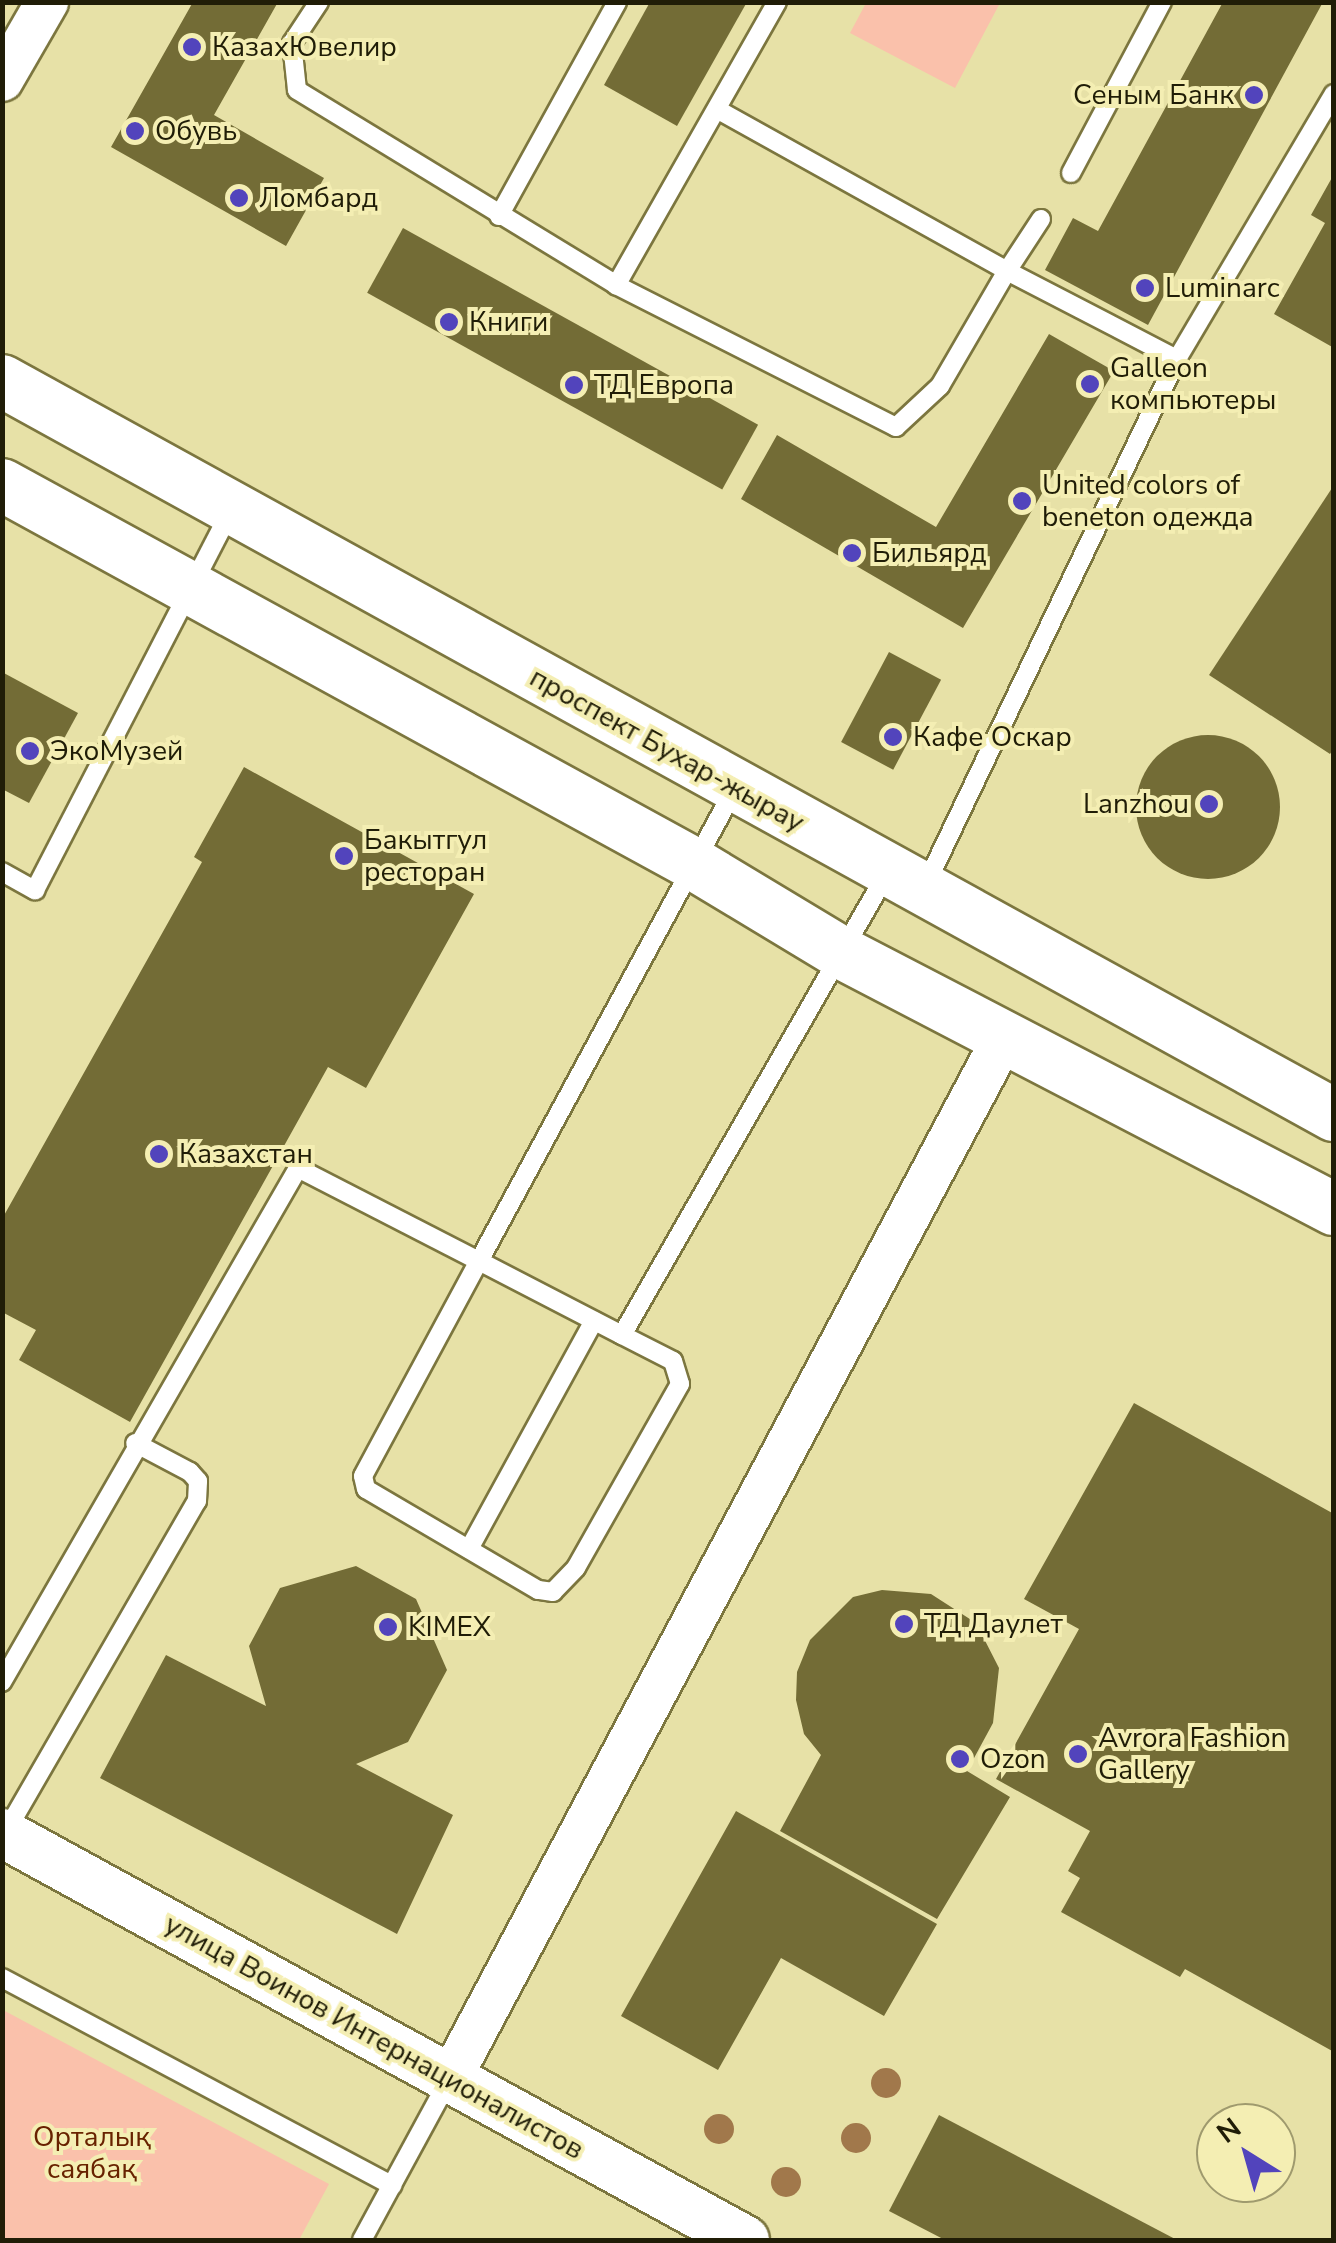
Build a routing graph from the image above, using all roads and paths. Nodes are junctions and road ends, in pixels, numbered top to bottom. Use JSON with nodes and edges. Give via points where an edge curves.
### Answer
{"nodes":[{"id":1,"x":47,"y":2,"type":"edge"},
{"id":2,"x":318,"y":2,"type":"edge"},
{"id":3,"x":616,"y":2,"type":"edge"},
{"id":4,"x":777,"y":2,"type":"edge"},
{"id":5,"x":1162,"y":2,"type":"edge"},
{"id":6,"x":2,"y":80,"type":"edge"},
{"id":7,"x":1334,"y":94,"type":"edge"},
{"id":8,"x":720,"y":111,"type":"junction"},
{"id":9,"x":1071,"y":173,"type":"dead end"},
{"id":10,"x":499,"y":216,"type":"junction"},
{"id":11,"x":1042,"y":220,"type":"dead end"},
{"id":12,"x":1007,"y":271,"type":"junction"},
{"id":13,"x":616,"y":285,"type":"junction"},
{"id":14,"x":1177,"y":359,"type":"junction"},
{"id":15,"x":2,"y":381,"type":"edge"},
{"id":16,"x":2,"y":485,"type":"edge"},
{"id":17,"x":232,"y":509,"type":"junction"},
{"id":18,"x":193,"y":588,"type":"junction"},
{"id":19,"x":734,"y":790,"type":"junction"},
{"id":20,"x":694,"y":864,"type":"junction"},
{"id":21,"x":2,"y":872,"type":"edge"},
{"id":22,"x":906,"y":880,"type":"junction"},
{"id":23,"x":840,"y":952,"type":"junction"},
{"id":24,"x":1005,"y":1035,"type":"junction"},
{"id":25,"x":1334,"y":1115,"type":"edge"},
{"id":26,"x":1334,"y":1209,"type":"edge"},
{"id":27,"x":480,"y":1261,"type":"junction"},
{"id":28,"x":594,"y":1320,"type":"junction"},
{"id":29,"x":622,"y":1335,"type":"junction"},
{"id":30,"x":135,"y":1443,"type":"junction"},
{"id":31,"x":470,"y":1549,"type":"junction"},
{"id":32,"x":2,"y":1682,"type":"edge"},
{"id":33,"x":4,"y":1833,"type":"edge"},
{"id":34,"x":2,"y":1978,"type":"edge"},
{"id":35,"x":450,"y":2079,"type":"junction"},
{"id":36,"x":392,"y":2185,"type":"junction"},
{"id":37,"x":362,"y":2240,"type":"edge"},
{"id":38,"x":745,"y":2240,"type":"edge"}],
"edges":[{"from":1,"to":6,"type":"street"},
{"from":2,"to":10,"type":"lane","via":[[292,44],[297,90]]},
{"from":3,"to":10,"type":"lane"},
{"from":4,"to":8,"type":"lane"},
{"from":5,"to":9,"type":"lane"},
{"from":7,"to":14,"type":"lane"},
{"from":8,"to":12,"type":"lane"},
{"from":8,"to":13,"type":"lane"},
{"from":10,"to":13,"type":"lane"},
{"from":11,"to":12,"type":"lane"},
{"from":12,"to":13,"type":"lane","via":[[940,386],[896,428]]},
{"from":12,"to":14,"type":"lane"},
{"from":14,"to":22,"type":"lane"},
{"from":15,"to":17,"type":"main road","name":"проспект Бухар-жырау"},
{"from":16,"to":18,"type":"main road"},
{"from":17,"to":18,"type":"lane"},
{"from":17,"to":19,"type":"main road","name":"проспект Бухар-жырау"},
{"from":18,"to":20,"type":"main road"},
{"from":18,"to":21,"type":"lane","via":[[35,890]]},
{"from":19,"to":20,"type":"lane"},
{"from":19,"to":22,"type":"main road","name":"проспект Бухар-жырау"},
{"from":20,"to":23,"type":"main road"},
{"from":20,"to":27,"type":"lane"},
{"from":22,"to":23,"type":"lane"},
{"from":22,"to":25,"type":"main road","name":"проспект Бухар-жырау"},
{"from":23,"to":24,"type":"main road"},
{"from":23,"to":29,"type":"lane"},
{"from":24,"to":26,"type":"main road"},
{"from":24,"to":35,"type":"street"},
{"from":27,"to":28,"type":"lane"},
{"from":27,"to":30,"type":"lane","via":[[298,1168]]},
{"from":27,"to":31,"type":"lane","via":[[363,1476],[377,1500]]},
{"from":28,"to":29,"type":"lane"},
{"from":28,"to":31,"type":"lane"},
{"from":29,"to":31,"type":"lane","via":[[673,1361],[680,1384],[576,1568],[553,1592],[538,1590]]},
{"from":30,"to":32,"type":"lane"},
{"from":30,"to":33,"type":"lane","via":[[190,1472],[200,1492]]},
{"from":33,"to":35,"type":"main road","name":"улица Воинов Интернационалистов"},
{"from":34,"to":36,"type":"lane"},
{"from":35,"to":36,"type":"lane"},
{"from":35,"to":38,"type":"main road","name":"улица Воинов Интернационалистов"},
{"from":36,"to":37,"type":"lane"}]}
